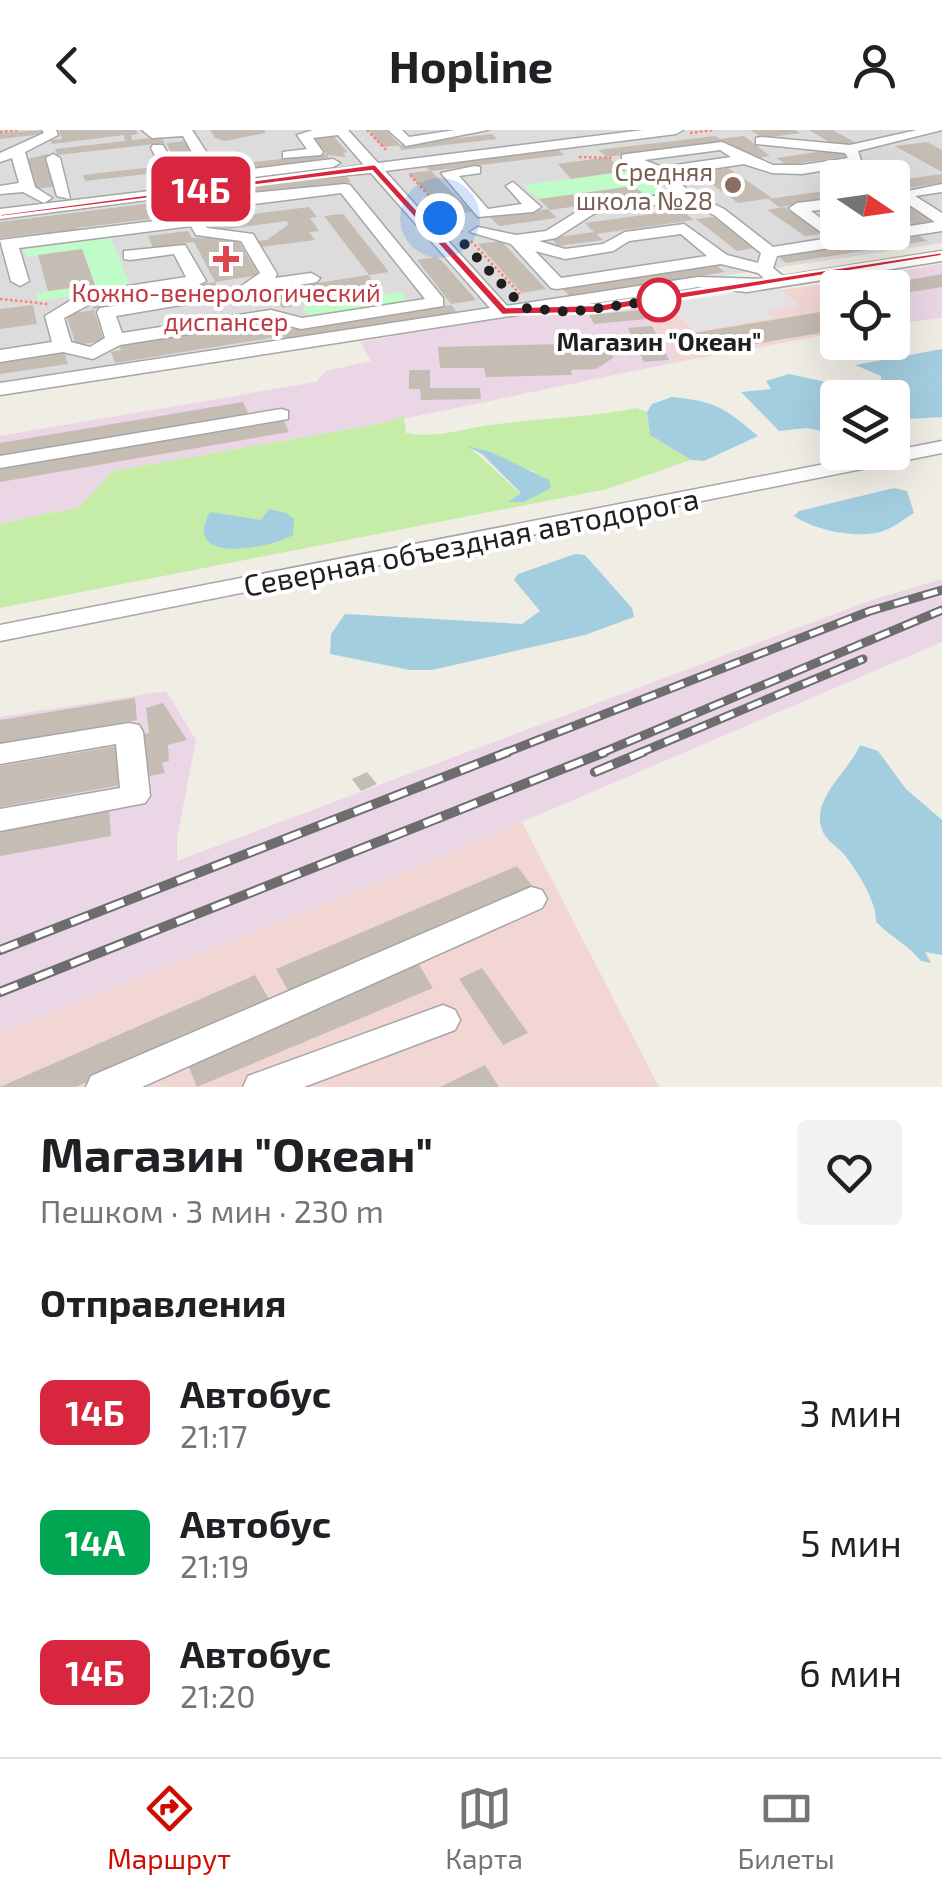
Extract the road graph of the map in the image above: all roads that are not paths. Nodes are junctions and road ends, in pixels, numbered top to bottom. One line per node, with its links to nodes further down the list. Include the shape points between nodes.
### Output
1 (49, 130): 19 (street, via 51,135)
2 (149, 130): 24 (street, via 186,132)
3 (342, 130): 22 (street); 24 (street, via 304,135 316,152)
4 (364, 130): 22 (street)
5 (394, 130): 6 (street, via 406,142)
6 (480, 130)
7 (604, 130): 22 (street)
8 (676, 130): 14 (street)
9 (744, 130): 17 (street, via 760,141)
10 (802, 130): 17 (street)
11 (843, 130): 15 (street)
12 (929, 131): 13 (street); 15 (street)
13 (942, 141)
14 (564, 144): 22 (street); 40 (street, via 579,157 448,173)
15 (869, 146): 18 (street)
16 (158, 148): 27 (street)
17 (829, 148): 18 (street)
18 (850, 150): 23 (street, via 857,161 778,173)
19 (18, 152): 20 (street); 29 (street)
20 (0, 158)
21 (54, 158): 32 (street)
22 (381, 160): 24 (street); 36 (street); 38 (street); 61 (street)
23 (743, 160): 25 (street); 25 (street, via 722,146 628,158)
24 (212, 171): 27 (street)
25 (660, 172): 33 (street)
26 (526, 174): 28 (street)
27 (176, 182): 32 (street)
28 (513, 186): 40 (street); 40 (street, via 533,207)
29 (27, 187): 31 (street); 34 (street)
30 (942, 188): 42 (street, via 900,194)
31 (0, 190)
32 (65, 196): 34 (street)
33 (686, 196): 48 (street, via 591,209 550,235); 56 (street, via 719,212)
34 (44, 198): 35 (street)
35 (0, 204)
36 (198, 204): 39 (street); 41 (street, via 345,188); 47 (street); 60 (street, via 202,232 246,236 269,274)
37 (820, 205): 43 (street, via 797,208)
38 (414, 212): 41 (street); 51 (street)
39 (0, 214)
40 (484, 214): 48 (street, via 471,233)
41 (369, 218): 54 (street)
42 (942, 223): 46 (street)
43 (820, 224)
44 (910, 228): 46 (street)
45 (910, 230): 46 (street)
46 (913, 230)
47 (119, 231): 49 (street); 52 (street)
48 (516, 240): 55 (street, via 565,254 607,248 625,236 684,229); 55 (street, via 557,284)
49 (5, 244): 58 (street)
50 (822, 250): 56 (street)
51 (449, 251): 54 (street); 62 (street)
52 (130, 255): 59 (street); 59 (street, via 179,248 197,281)
53 (942, 256): 56 (street)
54 (402, 258): 63 (street, via 437,302 301,324)
55 (722, 260): 56 (street)
56 (768, 272): 61 (street, via 570,312)
57 (311, 278): 60 (street)
58 (20, 281)
59 (142, 289): 65 (street, via 89,297 54,316)
60 (249, 289): 63 (street); 64 (street, via 106,312)
61 (524, 308): 62 (street)
62 (502, 311): 68 (street)
63 (259, 317): 64 (street)
64 (115, 340): 66 (street)
65 (63, 346): 66 (street); 67 (street)
66 (93, 353): 68 (street)
67 (0, 356)
68 (97, 374): 69 (street)
69 (0, 389)
70 (281, 415): 72 (street)
71 (942, 447): 73 (street, Северная объездная автодорога)
72 (0, 462)
73 (0, 633)
74 (0, 754): 75 (street, via 129,732 135,796)
75 (0, 820)
76 (530, 900): 78 (street)
77 (443, 1020): 79 (street)
78 (104, 1087)
79 (261, 1087)

